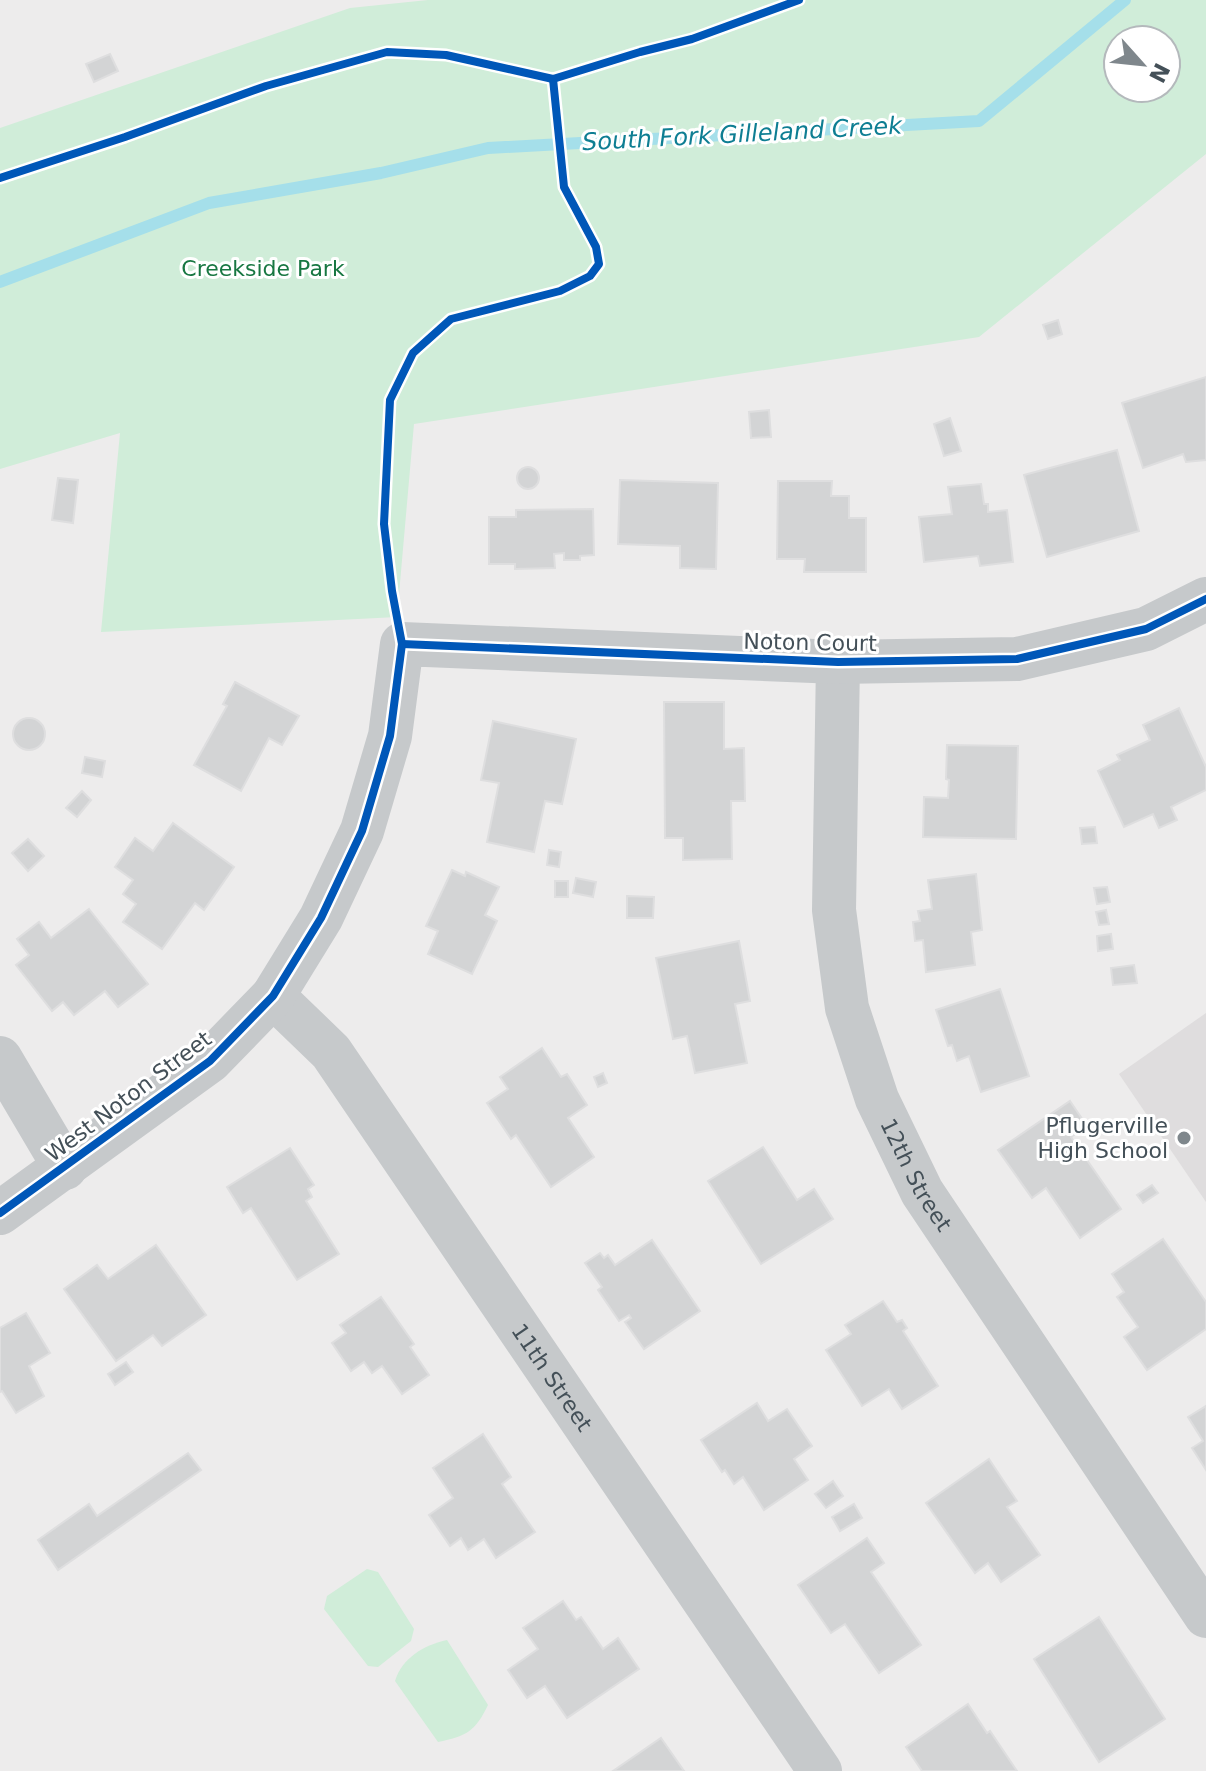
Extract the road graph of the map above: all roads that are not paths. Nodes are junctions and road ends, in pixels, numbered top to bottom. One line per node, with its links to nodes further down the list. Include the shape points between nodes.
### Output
1 (1206, 599): 3 (street, Noton Court, via 1146,629 1017,659)
2 (402, 644): 3 (street, Noton Court); 4 (street, West Noton Street, via 390,736 362,831 321,918)
3 (838, 662): 8 (street, 12th Street, via 834,910 847,1008 877,1099 922,1192)
4 (273, 996): 6 (street, West Noton Street, via 210,1061); 9 (street, 11th Street, via 331,1052)
5 (0, 1058): 6 (street)
6 (65, 1168): 7 (street, West Noton Street)
7 (0, 1213)
8 (1206, 1616)
9 (820, 1771)

